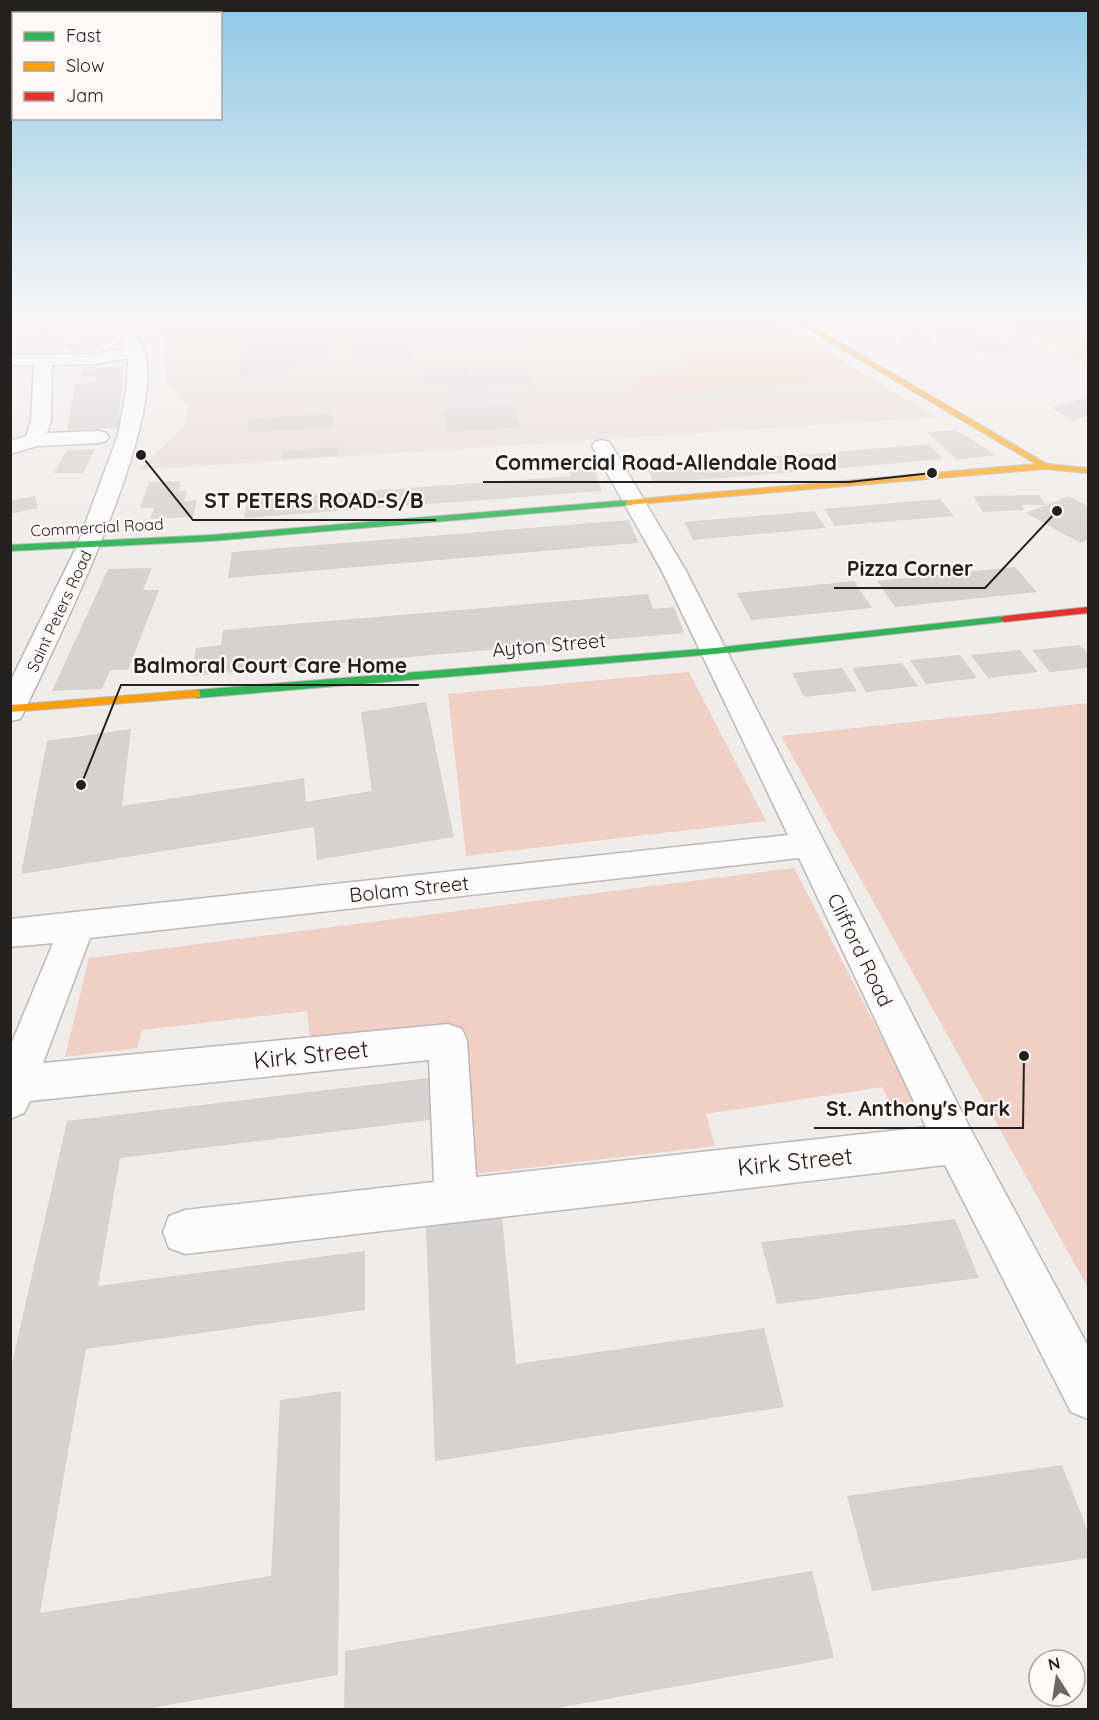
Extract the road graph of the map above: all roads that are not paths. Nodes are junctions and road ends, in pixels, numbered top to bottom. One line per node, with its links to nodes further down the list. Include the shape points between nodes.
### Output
1 (42, 396): 5 (street)
2 (135, 396): 11 (street, Saint Peters Road, via 128,435)
3 (927, 396): 8 (street)
4 (99, 437): 5 (street)
5 (35, 440): 7 (street)
6 (602, 446): 10 (street, Clifford Road)
7 (10, 448)
8 (1046, 466): 9 (street); 10 (street, Commercial Road)
9 (1089, 471)
10 (634, 503): 11 (street, Commercial Road); 14 (street, Clifford Road)
11 (89, 546): 12 (street, Commercial Road); 15 (street, Saint Peters Road)
12 (10, 548)
13 (1089, 610): 14 (street, Ayton Street)
14 (715, 651): 15 (street, Ayton Street); 16 (street, Clifford Road)
15 (11, 710)
16 (808, 845): 17 (street, Bolam Street); 20 (street, Clifford Road)
17 (78, 925): 18 (street, Bolam Street); 19 (street, Kirk Street)
18 (10, 933)
19 (13, 1092): 21 (street, Kirk Street, via 448,1041)
20 (956, 1144): 21 (street, Kirk Street); 23 (street, Clifford Road)
21 (456, 1201): 22 (street, Kirk Street)
22 (185, 1232)
23 (1089, 1395)

